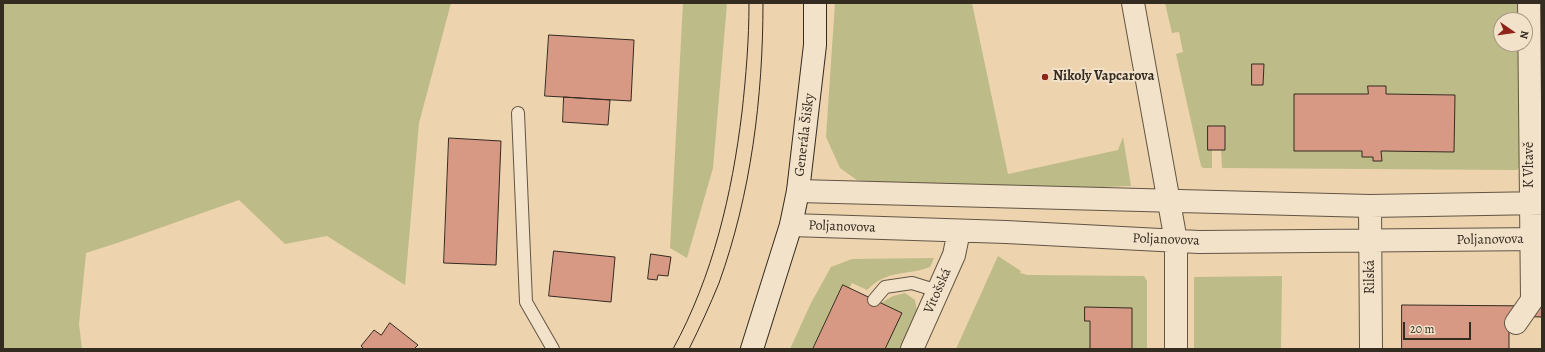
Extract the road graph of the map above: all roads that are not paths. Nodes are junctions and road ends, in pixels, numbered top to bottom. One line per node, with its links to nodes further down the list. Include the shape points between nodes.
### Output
1 (815, 3): 5 (street, Generála Šišky, via 815,45)
2 (1133, 3): 6 (street)
3 (1529, 3): 7 (street, K Vltavě)
4 (518, 113): 18 (lane, via 526,302)
5 (798, 191): 6 (street); 9 (street, Generála Šišky)
6 (1170, 200): 8 (street); 12 (street)
7 (1536, 203): 8 (street); 11 (street, K Vltavě)
8 (1370, 206): 13 (street, Rilská)
9 (791, 225): 10 (street, Poljanovova); 14 (street, Generála Šišky)
10 (959, 231): 12 (street, Poljanovova); 15 (street, Vitošská, via 954,255)
11 (1536, 240): 13 (street, Poljanovova); 17 (street, K Vltavě, via 1532,300)
12 (1176, 241): 13 (street, Poljanovova); 22 (street)
13 (1371, 242): 23 (street, Rilská)
14 (778, 264): 19 (street, Generála Šišky); 20 (street, Generála Šišky)
15 (938, 291): 16 (lane, via 912,284 885,287); 21 (street, Vitošská)
16 (874, 300)
17 (1516, 323)
18 (553, 349)
19 (736, 349)
20 (752, 349)
21 (912, 349)
22 (1176, 349)
23 (1371, 349)

